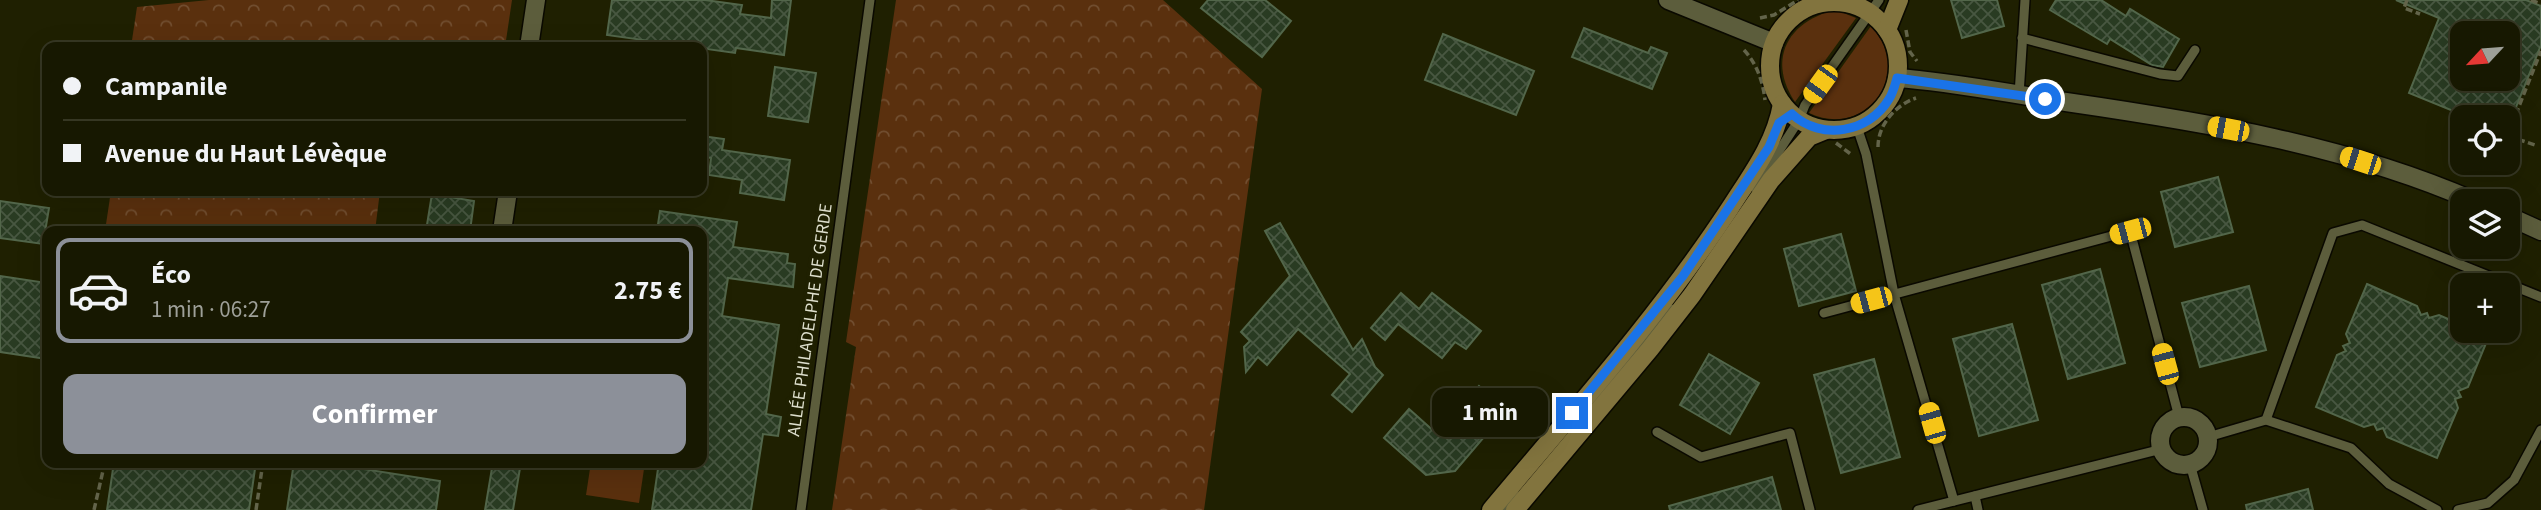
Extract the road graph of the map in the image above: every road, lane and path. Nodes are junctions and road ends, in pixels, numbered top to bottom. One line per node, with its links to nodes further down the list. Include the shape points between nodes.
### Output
1 (536, 0): 17 (street)
2 (870, 0): 57 (lane, ALLÉE PHILADELPHE DE GERDE)
3 (1668, 0): 18 (street)
4 (1798, 0): 13 (path, via 1774,15)
5 (1899, 0): 15 (main road)
6 (2025, 0): 16 (lane)
7 (2407, 0): 12 (path, via 2404,8)
8 (2532, 0): 10 (path)
9 (1834, 1): 11 (main road); 18 (main road, via 1797,13)
10 (2541, 4)
11 (1875, 6): 15 (main road); 27 (lane)
12 (2420, 14)
13 (1751, 18)
14 (1906, 22): 22 (path, via 1910,51)
15 (1887, 30): 23 (main road, via 1897,53)
16 (2022, 38): 20 (lane, via 2178,76); 24 (lane)
17 (530, 42)
18 (1774, 43): 27 (main road, via 1771,75)
19 (1739, 45): 27 (path)
20 (2195, 50)
21 (2541, 51): 26 (path)
22 (1919, 64)
23 (1897, 78): 24 (street); 28 (main road, via 1889,99 1875,116)
24 (2019, 95): 33 (street, via 2164,116 2338,154)
25 (1919, 97): 32 (path, via 1901,105 1881,128)
26 (2520, 105)
27 (1787, 112): 29 (main road); 47 (lane, via 1742,209 1680,298 1585,412); 51 (main road, via 1769,147 1683,276)
28 (1857, 127): 29 (main road); 38 (lane)
29 (1826, 130): 47 (main road, via 1809,136 1771,180 1692,295)
30 (2520, 139): 31 (path)
31 (2535, 145)
32 (1878, 150)
33 (2450, 191)
34 (507, 196): 36 (street)
35 (2520, 221): 37 (street)
36 (503, 226)
37 (2541, 231)
38 (1894, 294): 40 (lane); 41 (lane, via 2130,231); 53 (lane)
39 (2541, 297): 42 (lane, via 2362,225 2333,233)
40 (1824, 313)
41 (2179, 417): 45 (street, via 2196,419); 46 (street, via 2165,426 2160,436)
42 (2266, 419): 45 (lane); 64 (lane, via 2351,448 2389,484)
43 (2541, 430): 65 (lane, via 2514,480 2488,503)
44 (1657, 432): 61 (lane, via 1701,457 1790,433)
45 (2208, 437): 48 (street, via 2205,452)
46 (2162, 449): 48 (street, via 2172,461); 52 (lane)
47 (1564, 451): 60 (main road)
48 (2190, 464): 63 (lane)
49 (104, 468): 55 (path)
50 (262, 468): 56 (path)
51 (1520, 476): 58 (main road); 59 (lane)
52 (1975, 496): 53 (lane); 62 (lane)
53 (1954, 501): 54 (lane)
54 (1925, 509)
55 (94, 510)
56 (256, 510)
57 (801, 510)
58 (1491, 510)
59 (1503, 510)
60 (1515, 510)
61 (1810, 510)
62 (1978, 510)
63 (2203, 510)
64 (2437, 510)
65 (2458, 510)

